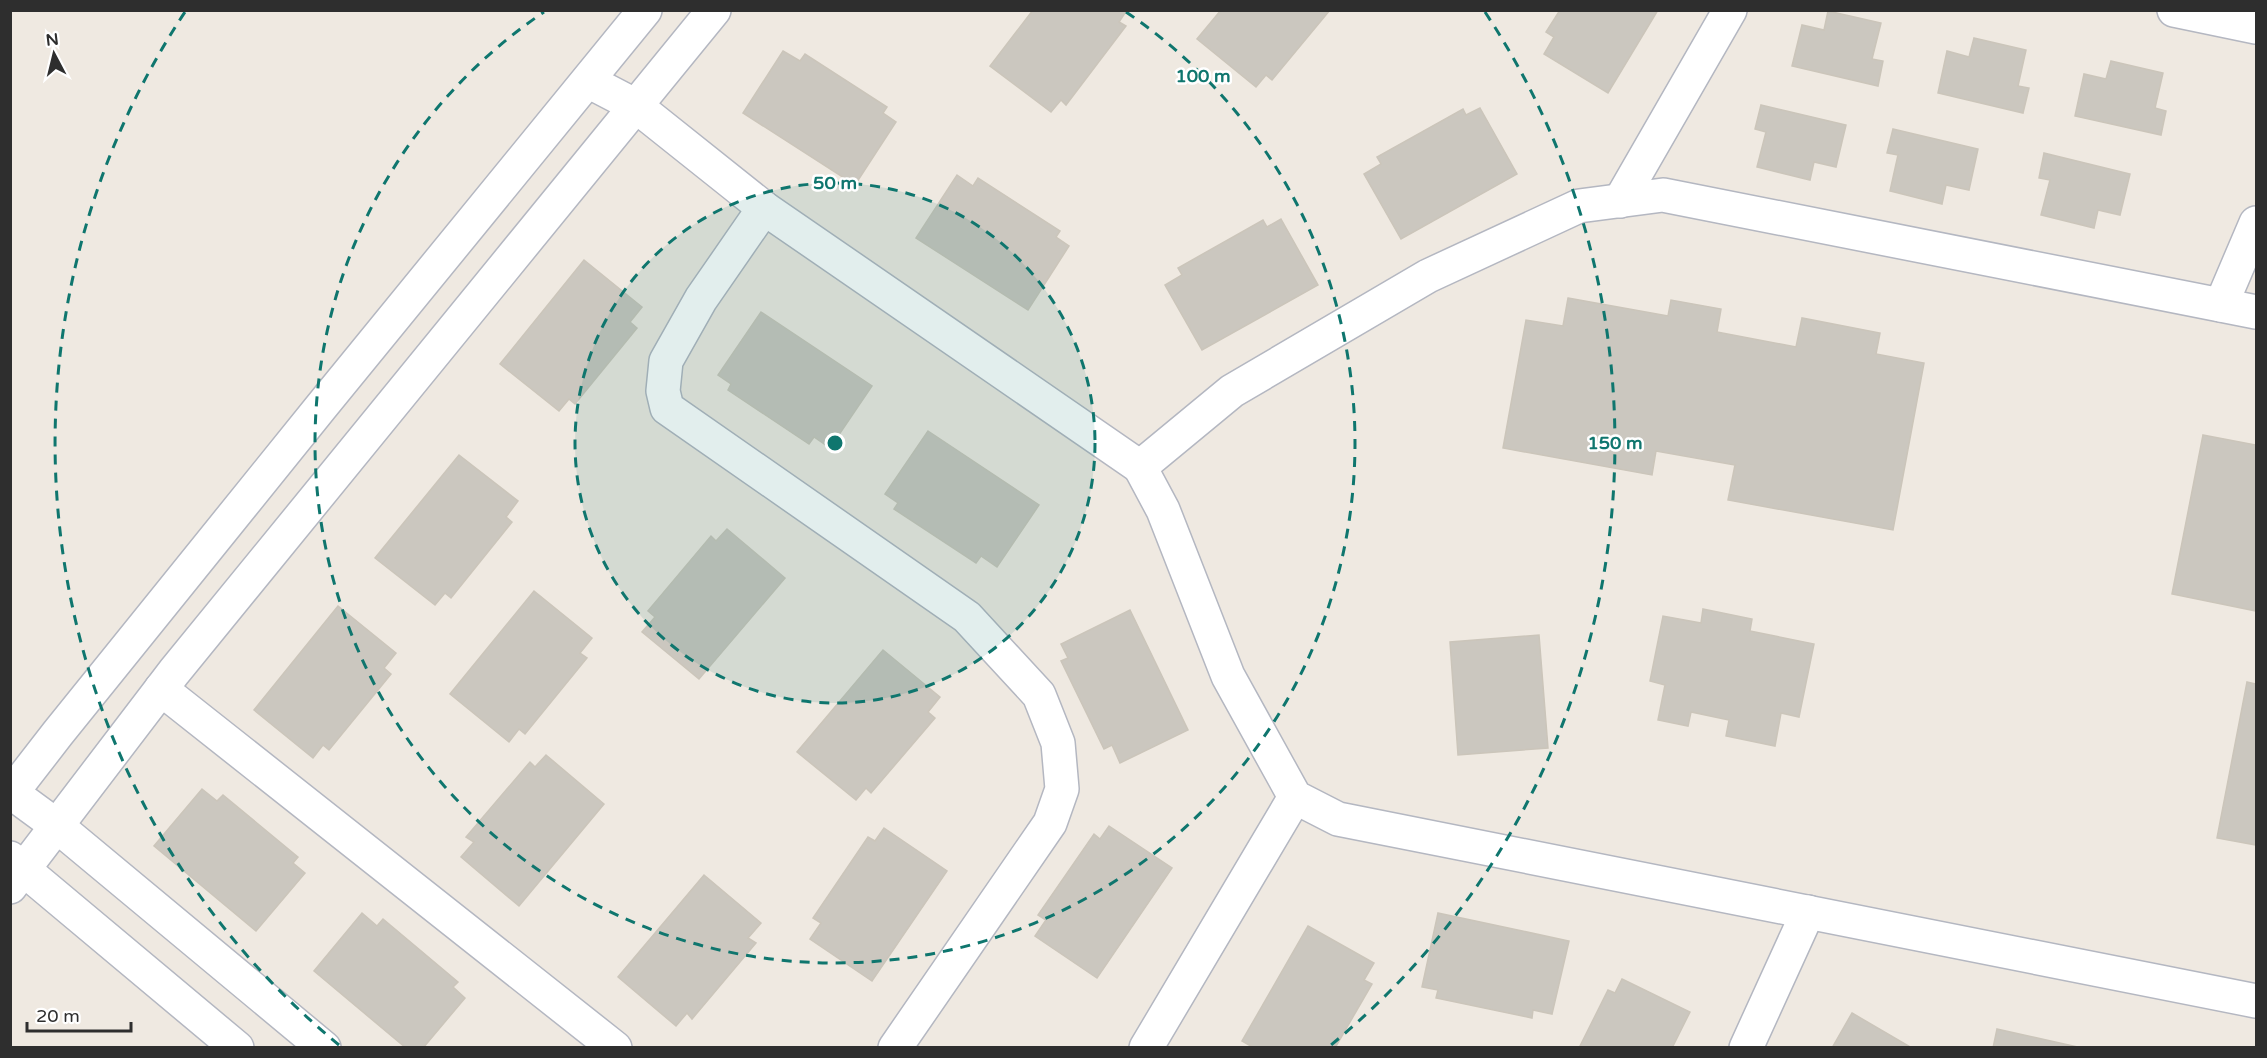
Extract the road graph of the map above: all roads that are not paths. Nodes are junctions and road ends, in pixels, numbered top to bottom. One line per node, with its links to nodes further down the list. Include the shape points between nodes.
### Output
1 (645, 10): 6 (street)
2 (714, 10): 7 (street)
3 (1730, 10): 8 (street)
4 (2174, 10): 5 (street)
5 (2256, 27)
6 (588, 81): 7 (street); 15 (street)
7 (636, 106): 9 (street); 14 (street)
8 (1620, 201): 11 (street, via 1663,195); 13 (street, via 1579,206 1428,276 1232,391)
9 (764, 208): 13 (street); 24 (street, via 701,299 666,361 663,391 667,408 967,617 1039,695 1058,743 1062,789 1050,823)
10 (2256, 223): 11 (street)
11 (2221, 305): 12 (street)
12 (2256, 312)
13 (1140, 467): 16 (street, via 1163,510 1228,676)
14 (161, 689): 17 (street); 23 (street)
15 (11, 794): 17 (street)
16 (1295, 797): 19 (street, via 1338,819); 25 (street)
17 (57, 826): 18 (street); 22 (street)
18 (15, 872): 21 (street)
19 (1808, 912): 20 (street); 26 (street)
20 (2256, 1000)
21 (237, 1047)
22 (324, 1047)
23 (615, 1047)
24 (895, 1047)
25 (1146, 1047)
26 (1746, 1047)

